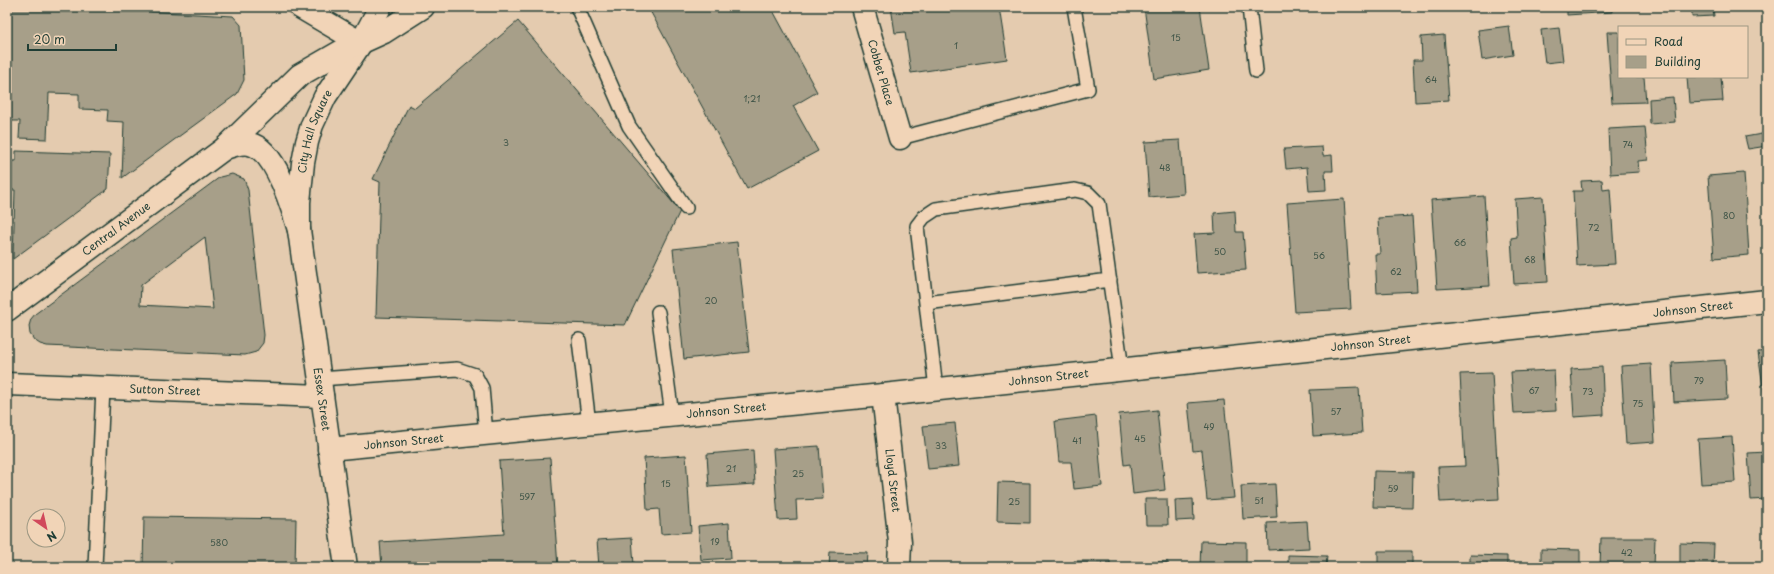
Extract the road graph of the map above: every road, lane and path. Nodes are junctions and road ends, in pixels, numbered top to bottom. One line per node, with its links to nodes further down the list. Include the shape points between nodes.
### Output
1 (300, 7): 8 (street)
2 (380, 7): 8 (street, City Hall Square)
3 (423, 7): 8 (street, via 384,32)
4 (577, 7): 12 (lane, via 629,126)
5 (862, 7): 10 (street, Cobbet Place)
6 (1074, 7): 10 (lane, via 1088,89)
7 (1249, 7): 9 (lane)
8 (361, 43): 11 (street, via 317,64 300,76); 13 (street, City Hall Square, via 325,97 312,125 303,164)
9 (1256, 71)
10 (900, 138)
11 (226, 148): 13 (street, via 248,143 256,146 267,156 288,198); 17 (street, Central Avenue)
12 (686, 208)
13 (299, 230): 23 (street, Essex Street)
14 (1110, 280): 16 (lane); 16 (lane, via 1099,204 1088,193 1075,190 936,209 924,216 917,226); 20 (lane)
15 (1767, 301): 20 (street, Johnson Street)
16 (926, 303): 24 (lane)
17 (7, 310)
18 (658, 312): 26 (lane)
19 (579, 340): 27 (lane)
20 (1122, 369): 24 (street, Johnson Street)
21 (7, 384): 22 (street, Sutton Street)
22 (103, 388): 23 (street, Sutton Street); 30 (lane)
23 (321, 388): 28 (lane, via 457,369 475,375 482,388); 29 (street, Essex Street)
24 (936, 389): 25 (street, Johnson Street)
25 (883, 395): 26 (street, Johnson Street); 32 (street, Lloyd Street, via 900,542)
26 (672, 416): 27 (street, Johnson Street)
27 (589, 424): 28 (street, Johnson Street)
28 (486, 434): 29 (street, Johnson Street)
29 (329, 449): 31 (street, Essex Street)
30 (95, 567)
31 (346, 567)
32 (899, 567)

